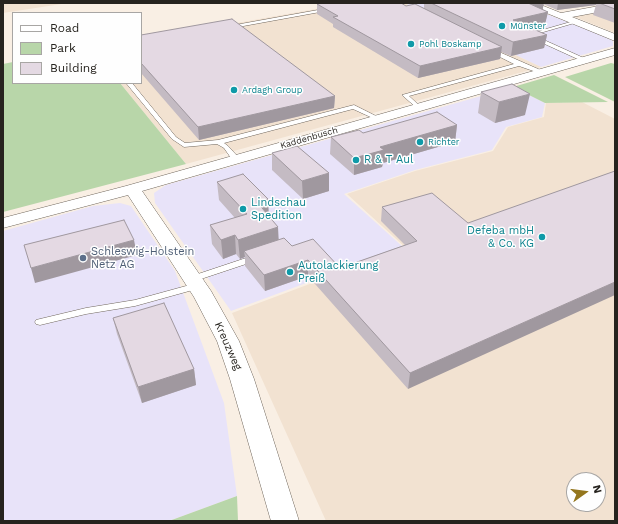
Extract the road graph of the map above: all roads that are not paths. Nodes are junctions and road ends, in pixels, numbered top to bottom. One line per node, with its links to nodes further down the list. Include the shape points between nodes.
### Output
1 (527, 3): 4 (street)
2 (615, 6): 4 (street)
3 (335, 8): 6 (lane)
4 (561, 16): 5 (street)
5 (576, 22): 7 (street); 10 (lane, via 528,35)
6 (218, 28)
7 (615, 38)
8 (487, 48): 11 (lane)
9 (615, 51): 10 (street, Kaddenbusch)
10 (584, 60): 12 (street, Kaddenbusch)
11 (519, 64): 12 (lane); 14 (lane, via 405,95)
12 (542, 72): 14 (street, Kaddenbusch)
13 (131, 84): 16 (lane, via 174,138 184,145)
14 (419, 108): 15 (street, Kaddenbusch)
15 (378, 119): 16 (lane, via 354,107); 17 (street, Kaddenbusch)
16 (218, 142): 17 (lane)
17 (236, 159): 18 (street, Kaddenbusch)
18 (132, 188): 19 (street, Kaddenbusch); 21 (street, Kreuzweg)
19 (3, 223)
20 (267, 254): 21 (lane)
21 (195, 283): 22 (lane, via 135,303); 23 (street, Kreuzweg, via 228,341)
22 (40, 322)
23 (285, 521)

